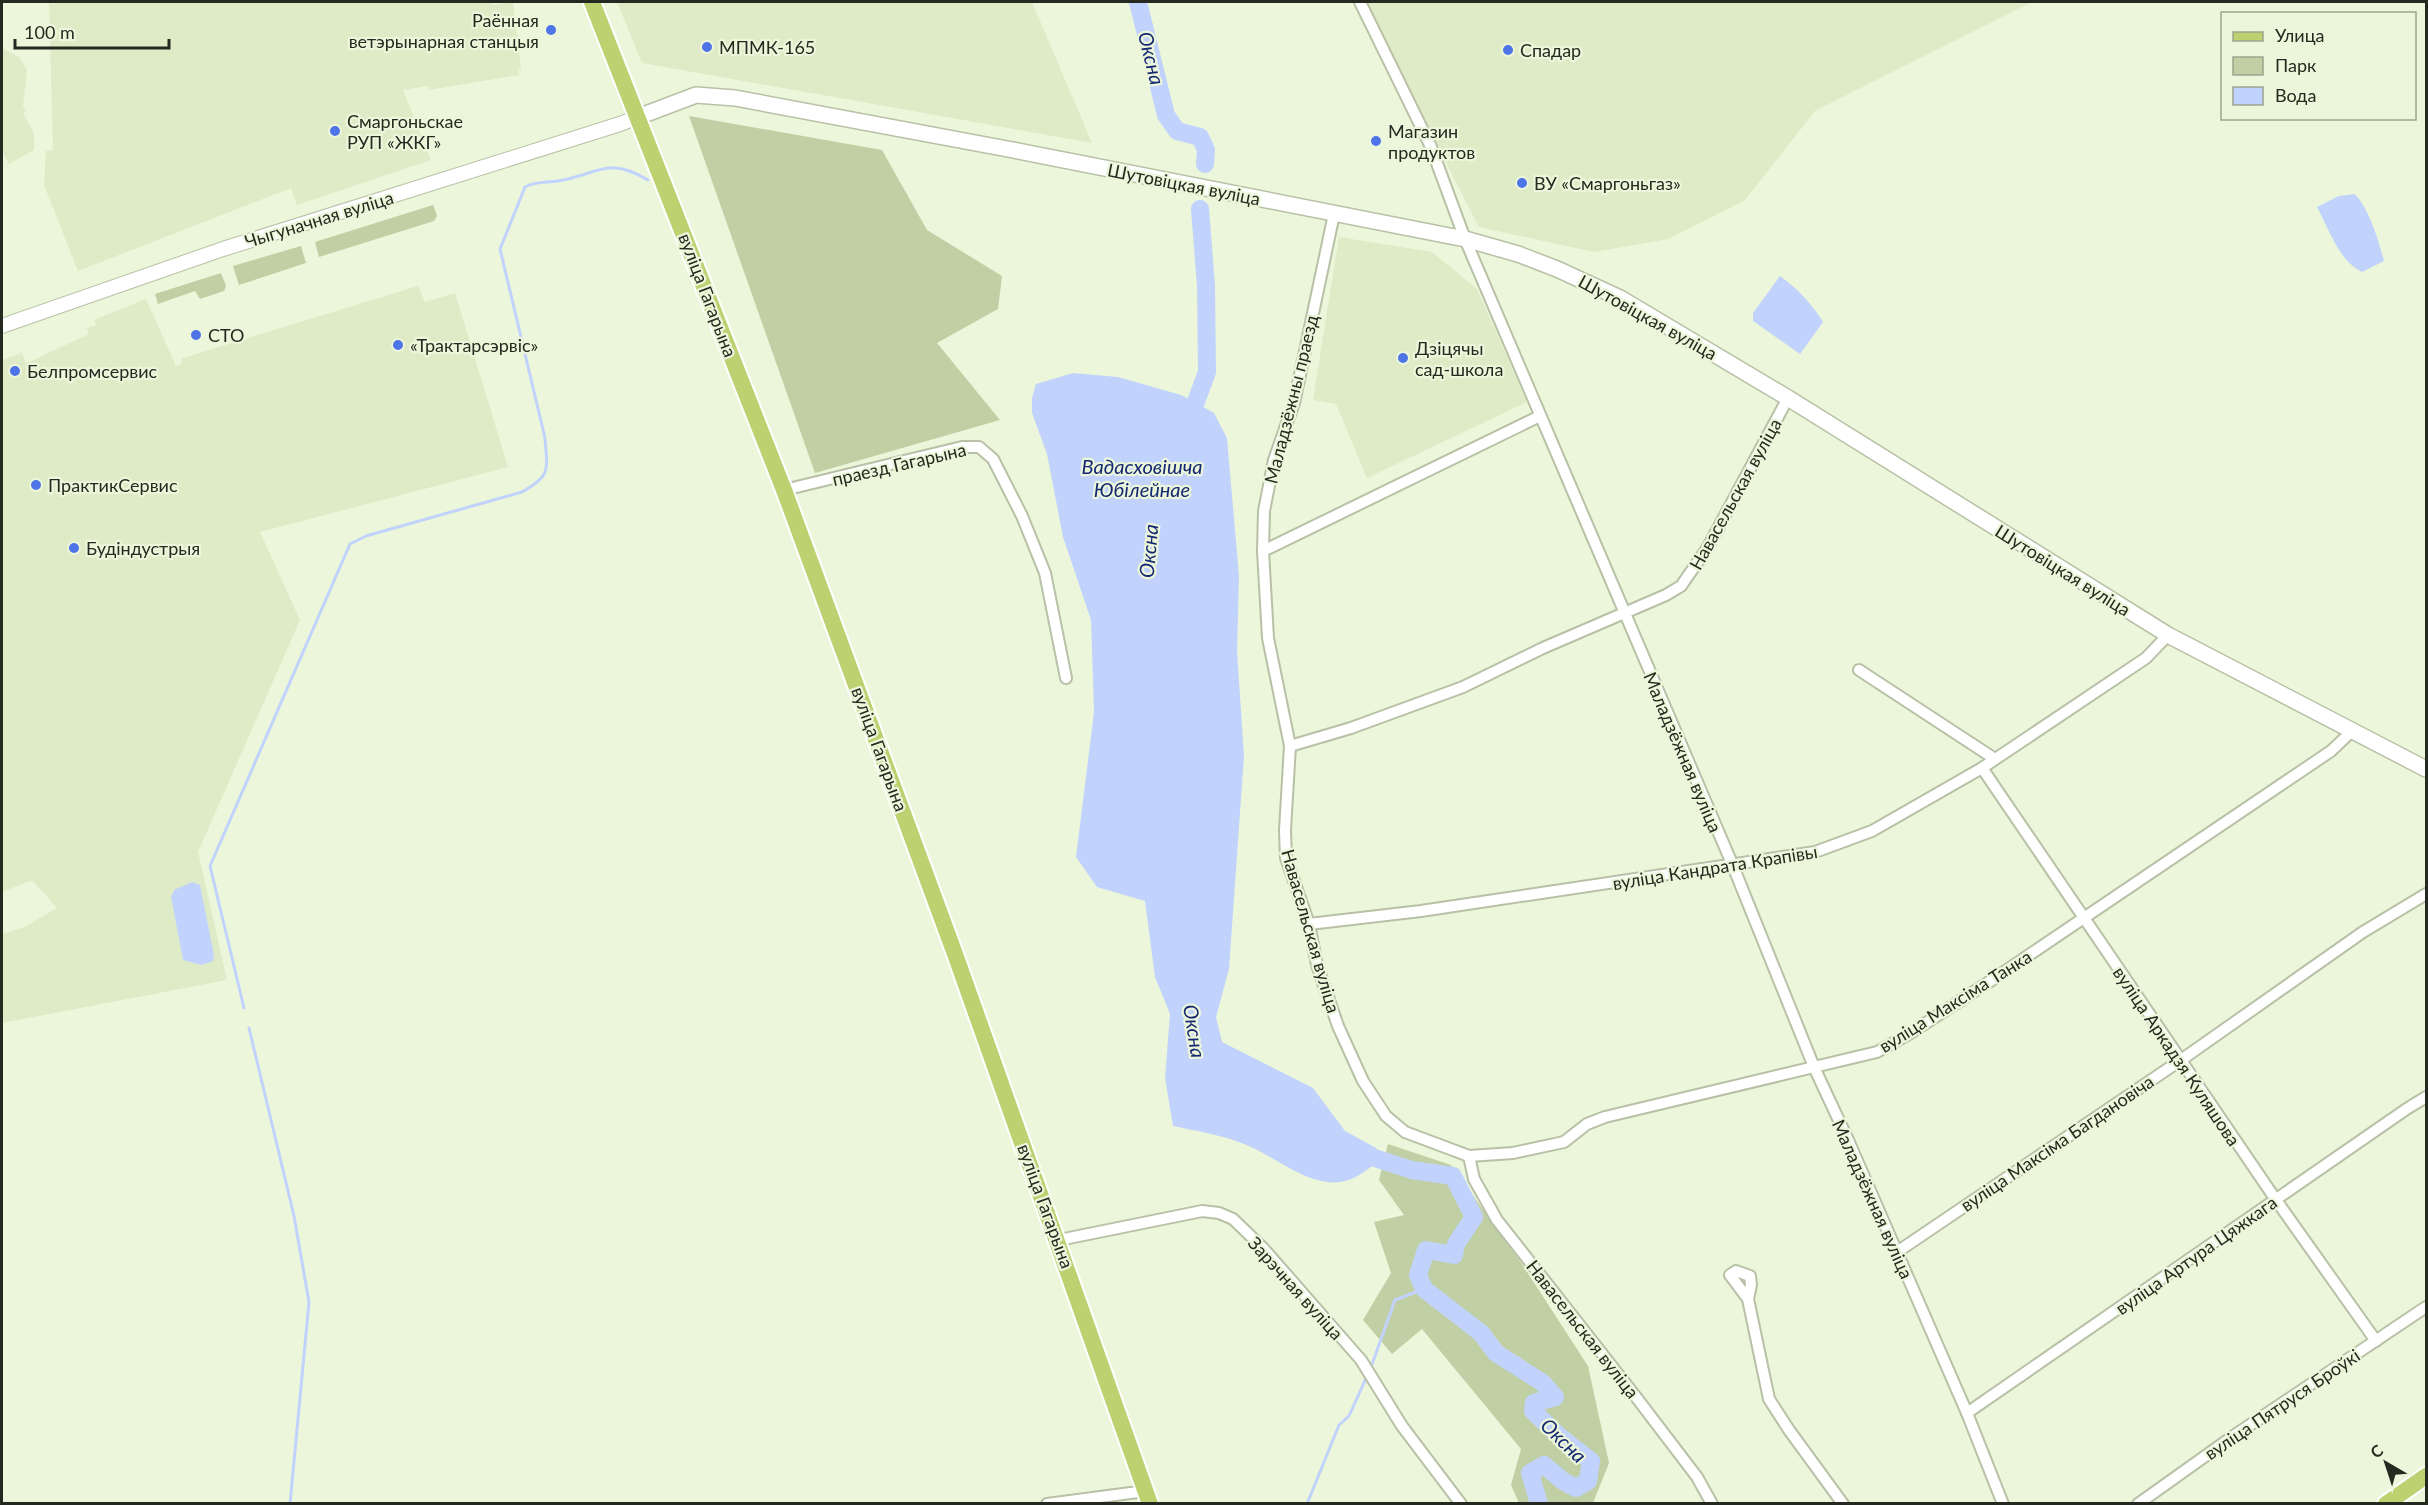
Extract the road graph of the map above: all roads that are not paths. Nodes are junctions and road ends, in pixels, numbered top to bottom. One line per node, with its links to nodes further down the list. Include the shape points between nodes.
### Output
1 (592, 2): 3 (main road, вуліца Гагарына)
2 (1360, 2): 5 (street, Маладзёжная вуліца, via 1431,147)
3 (638, 117): 4 (main road, Шутовіцкая вуліца, via 696,95 735,98); 6 (street, Чыгуначная вуліца, via 223,249); 9 (main road, вуліца Гагарына)
4 (1334, 214): 5 (main road, Шутовіцкая вуліца); 10 (street, Маладзёжны праезд, via 1294,403 1274,460 1264,511)
5 (1465, 239): 7 (main road, Шутовіцкая вуліца, via 1518,254 1589,282); 8 (street, Маладзёжная вуліца)
6 (2, 326)
7 (1788, 398): 11 (street, Навасельская вуліца, via 1708,547 1681,586); 12 (main road, Шутовіцкая вуліца)
8 (1540, 416): 10 (street); 11 (street, Маладзёжная вуліца)
9 (784, 490): 14 (street, праезд Гагарына, via 962,447 979,447 993,459 1045,573); 29 (main road, вуліца Гагарына)
10 (1263, 551): 16 (street, Маладзёжны праезд, via 1268,638)
11 (1624, 614): 16 (street, Навасельская вуліца, via 1463,687); 20 (street, Маладзёжная вуліца)
12 (2168, 635): 15 (main road, Шутовіцкая вуліца); 17 (street, вуліца Кандрата Крапівы, via 2146,658)
13 (1859, 670): 17 (street)
14 (1066, 678)
15 (2352, 731): 19 (main road, Шутовіцкая вуліца); 22 (street, вуліца Максіма Танка, via 2331,751)
16 (1290, 746): 23 (street, Навасельская вуліца, via 1286,858)
17 (1995, 759): 18 (street, вуліца Кандрата Крапівы)
18 (1982, 768): 20 (street, вуліца Кандрата Крапівы, via 1844,843); 22 (street, вуліца Аркадзя Куляшова)
19 (2427, 769)
20 (1732, 866): 23 (street, вуліца Кандрата Крапівы); 25 (street, Маладзёжная вуліца)
21 (2427, 894): 24 (street, вуліца Максіма Багдановіча, via 2364,932)
22 (2083, 919): 24 (street, вуліца Аркадзя Куляшова); 25 (street, вуліца Максіма Танка, via 1885,1048)
23 (1309, 924): 27 (street, Навасельская вуліца, via 1317,965 1338,1026 1363,1081 1386,1116 1405,1131)
24 (2181, 1060): 28 (street, вуліца Аркадзя Куляшова); 30 (street, вуліца Максіма Багдановіча)
25 (1814, 1067): 27 (street, вуліца Максіма Танка, via 1605,1117 1587,1124 1564,1142 1513,1153); 30 (street, Маладзёжная вуліца)
26 (2427, 1097): 28 (street, вуліца Артура Цяжкага)
27 (1469, 1156): 39 (street, Навасельская вуліца, via 1474,1179 1497,1220 1697,1477)
28 (2276, 1200): 33 (street, вуліца Аркадзя Куляшова); 34 (street, вуліца Артура Цяжкага)
29 (1059, 1240): 36 (main road, вуліца Гагарына); 38 (street, Зарэчная вуліца, via 1202,1211 1233,1219 1361,1360 1402,1426)
30 (1897, 1252): 34 (street, Маладзёжная вуліца)
31 (1748, 1299): 40 (street, via 1770,1399)
32 (2427, 1307): 33 (street, вуліца Пятруся Броўкі)
33 (2376, 1341): 42 (street, вуліца Пятруся Броўкі)
34 (1967, 1413): 41 (street, Маладзёжная вуліца)
35 (2427, 1476): 43 (main road)
36 (1148, 1497): 37 (street)
37 (1047, 1503)
38 (1461, 1503)
39 (1712, 1503)
40 (1843, 1503)
41 (2003, 1503)
42 (2138, 1503)
43 (2386, 1503)

